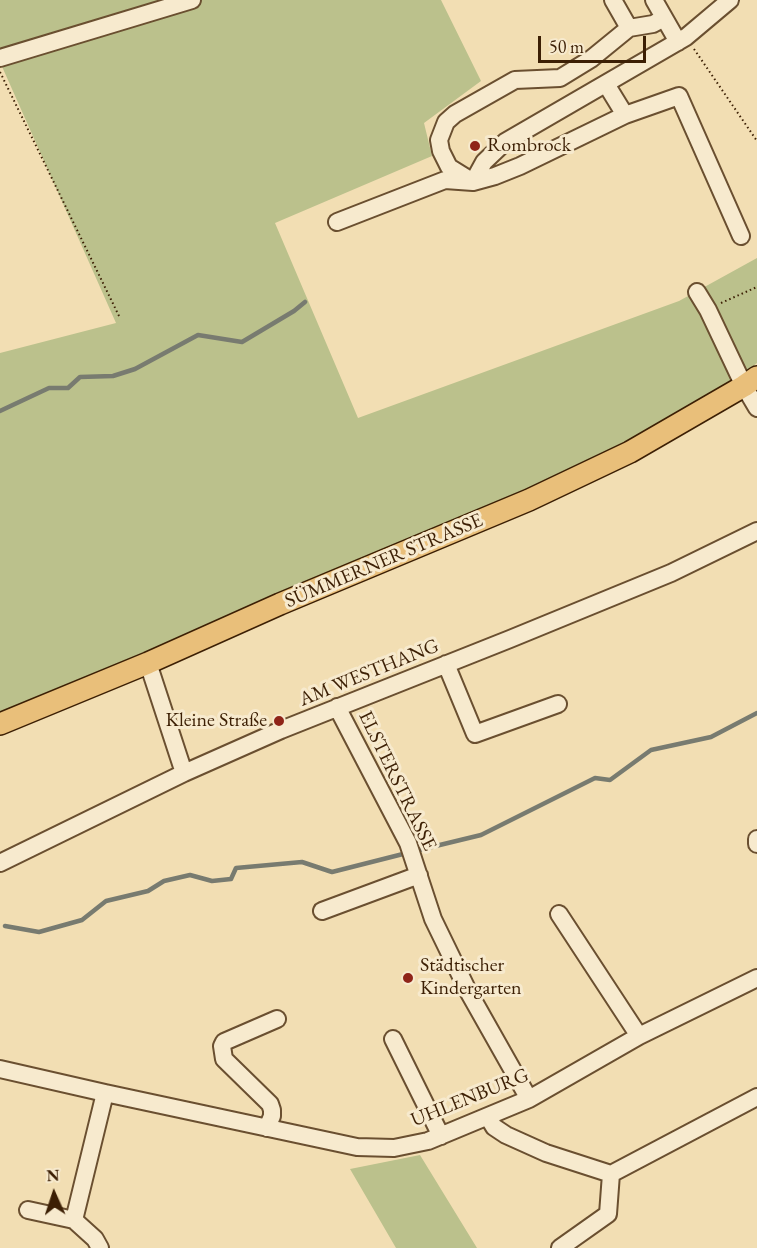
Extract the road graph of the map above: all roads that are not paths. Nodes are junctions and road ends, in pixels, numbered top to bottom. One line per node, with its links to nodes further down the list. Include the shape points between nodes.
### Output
1 (192, 0): 8 (street)
2 (613, 0): 6 (street)
3 (654, 0): 5 (street)
4 (730, 0): 7 (street)
5 (664, 18): 6 (street); 7 (street)
6 (629, 28): 11 (street, via 560,78 515,80 446,122 439,140 441,151 449,167)
7 (682, 39): 9 (street)
8 (0, 58)
9 (606, 84): 10 (street); 11 (street, via 505,142 484,162)
10 (625, 115): 11 (street, via 520,166); 13 (street, via 679,96)
11 (474, 182): 12 (street, via 445,180)
12 (337, 222)
13 (741, 236)
14 (697, 292): 15 (street)
15 (750, 382): 16 (street); 18 (main road, SÜMMERNER STRASSE, via 630,452 529,500)
16 (757, 408)
17 (757, 531): 19 (street, AM WESTHANG, via 671,573)
18 (148, 663): 22 (main road, SÜMMERNER STRASSE); 23 (street)
19 (446, 664): 20 (street, via 475,734); 21 (street, AM WESTHANG)
20 (558, 704)
21 (337, 707): 23 (street, AM WESTHANG); 27 (street, ELSTERSTRASSE, via 408,843)
22 (0, 724)
23 (184, 773): 26 (street, AM WESTHANG)
24 (757, 839): 25 (street)
25 (757, 844)
26 (0, 863)
27 (418, 870): 28 (street); 38 (street, ELSTERSTRASSE, via 433,920)
28 (322, 911)
29 (560, 914): 32 (street)
30 (757, 978): 32 (street, UHLENBURG)
31 (277, 1019): 40 (street, via 222,1046 224,1059 270,1104 272,1116)
32 (639, 1036): 38 (street, UHLENBURG)
33 (393, 1039): 41 (street)
34 (0, 1069): 35 (street, UHLENBURG)
35 (105, 1093): 40 (street, UHLENBURG); 44 (street)
36 (430, 1095): 41 (street)
37 (757, 1097): 42 (street)
38 (529, 1099): 39 (street, UHLENBURG)
39 (488, 1117): 41 (street, UHLENBURG); 42 (street, via 506,1135)
40 (267, 1128): 41 (street, UHLENBURG, via 357,1147 394,1148)
41 (445, 1134)
42 (611, 1174): 46 (street, via 608,1214)
43 (28, 1209): 44 (street)
44 (74, 1220): 45 (street)
45 (95, 1245)
46 (560, 1248)

